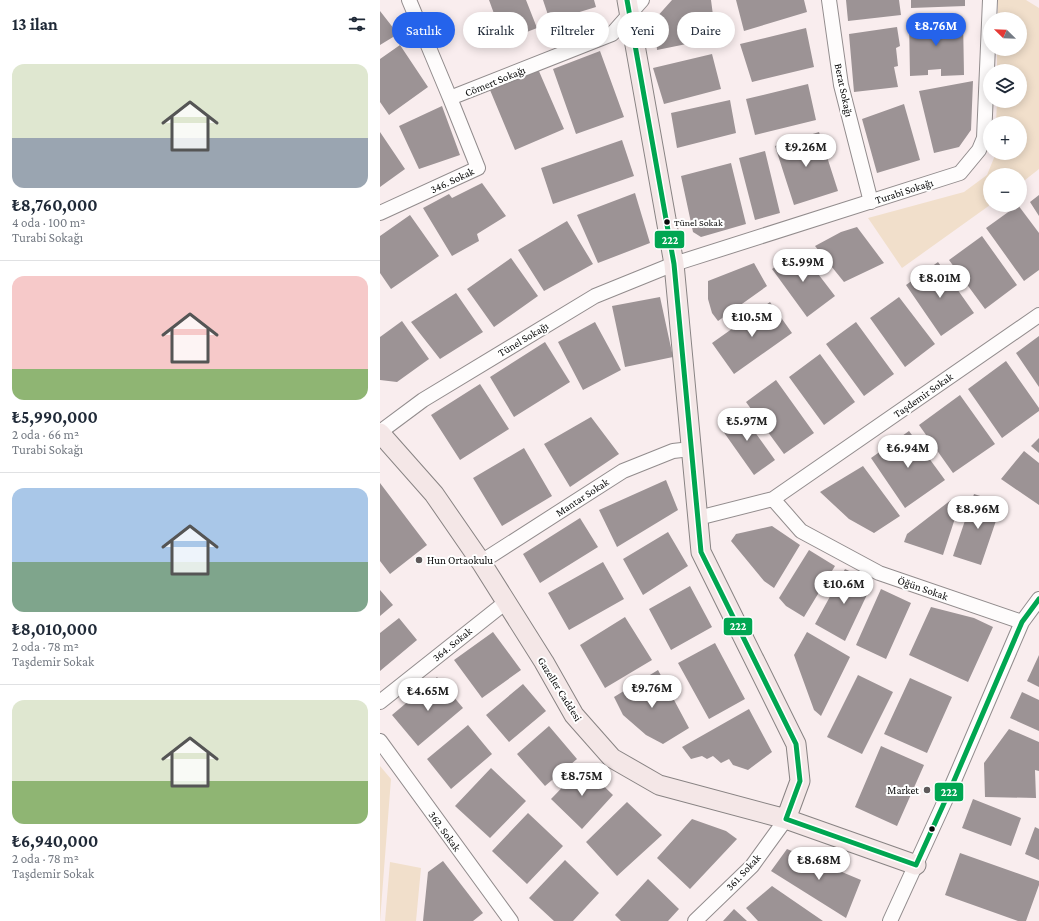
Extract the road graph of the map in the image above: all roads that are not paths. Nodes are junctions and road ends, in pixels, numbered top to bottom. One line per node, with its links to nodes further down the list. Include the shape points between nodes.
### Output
1 (409, 0): 5 (street, Cömert Sokağı)
2 (829, 0): 6 (street, Berat Sokağı, via 841,85)
3 (990, 0): 6 (street, Turabi Sokağı, via 984,138 979,150 960,173)
4 (633, 4): 5 (street, Cömert Sokağı, via 612,34); 8 (street)
5 (450, 98): 7 (street, 346. Sokak, via 478,168)
6 (871, 202): 8 (street, Turabi Sokağı)
7 (380, 213)
8 (674, 264): 10 (street, Tünel Sokağı, via 595,296 423,400); 11 (street)
9 (1039, 315): 12 (street, Taşdemir Sokak)
10 (380, 432): 14 (street, Gazeller Caddesi, via 434,494)
11 (691, 449): 13 (street); 14 (street, Mantar Sokak, via 673,450 623,471)
12 (774, 499): 13 (street, Taşdemir Sokak); 17 (street, Öğün Sokak, via 801,531 879,573)
13 (698, 518): 20 (street, via 702,552 796,744 800,781)
14 (481, 562): 16 (street, Gazeller Caddesi)
15 (1039, 599): 17 (street)
16 (506, 602): 18 (street, 364. Sokak); 20 (street, Gazeller Caddesi, via 574,715 612,758 659,786)
17 (1022, 622): 21 (street)
18 (380, 702)
19 (380, 741): 22 (street, 362. Sokak)
20 (786, 819): 21 (street, Gazeller Caddesi); 23 (street, 361. Sokak, via 752,866)
21 (916, 864): 24 (street)
22 (510, 921)
23 (695, 921)
24 (890, 921)

